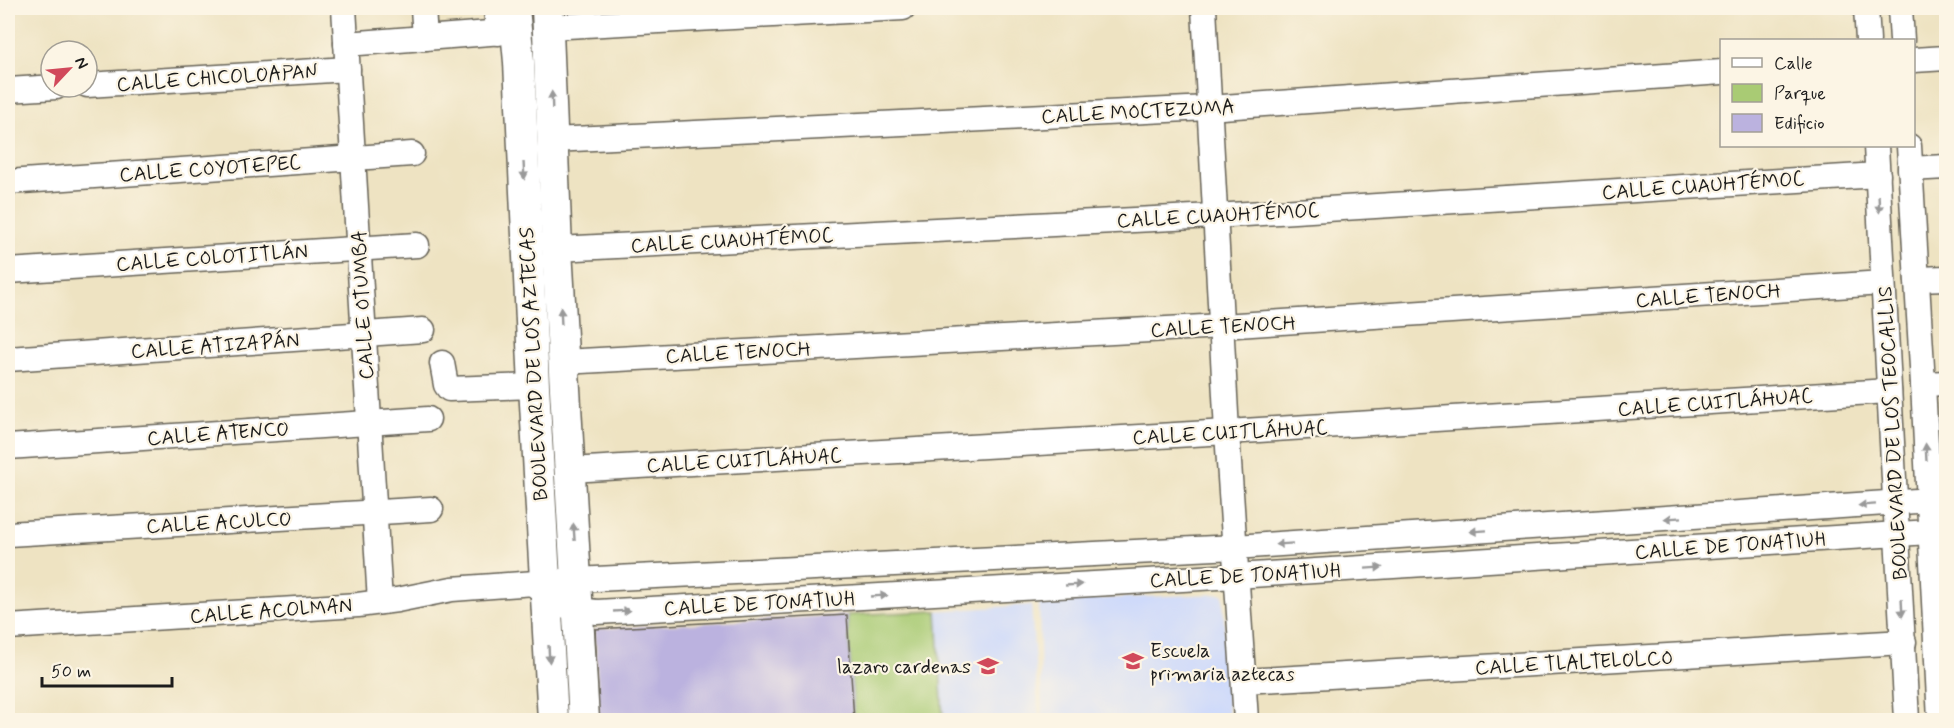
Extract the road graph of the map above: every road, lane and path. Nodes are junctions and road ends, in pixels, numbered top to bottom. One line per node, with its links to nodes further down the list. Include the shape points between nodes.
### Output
1 (344, 8): 11 (street, CALLE OTUMBA)
2 (903, 8): 6 (street)
3 (1204, 8): 21 (street)
4 (1866, 8): 9 (street)
5 (1900, 8): 10 (street)
6 (547, 17): 13 (main road, BOULEVARD DE LOS AZTECAS)
7 (506, 20): 8 (street); 15 (main road, BOULEVARD DE LOS AZTECAS)
8 (424, 24): 11 (street)
9 (1868, 39)
10 (1902, 39)
11 (346, 44): 16 (street, CALLE OTUMBA)
12 (1947, 58): 14 (street)
13 (550, 60): 15 (main road); 22 (main road, BOULEVARD DE LOS AZTECAS, one-way to 13)
14 (1915, 60)
15 (519, 62): 45 (main road, BOULEVARD DE LOS AZTECAS, one-way to 45)
16 (348, 69): 18 (street, CALLE CHICOLOAPAN); 26 (street, CALLE OTUMBA)
17 (1720, 72): 21 (street, CALLE MOCTEZUMA)
18 (99, 84)
19 (39, 88): 20 (street)
20 (8, 90)
21 (1208, 108): 22 (street, CALLE MOCTEZUMA); 30 (street)
22 (553, 140): 33 (main road, BOULEVARD DE LOS AZTECAS)
23 (1876, 147): 28 (street, BOULEVARD DE LOS TEOCALLIS)
24 (412, 154): 26 (street, CALLE COYOTEPEC)
25 (1909, 157): 27 (street); 36 (street, BOULEVARD DE LOS TEOCALLIS)
26 (353, 158): 29 (street, CALLE COYOTEPEC); 32 (street, CALLE OTUMBA)
27 (1947, 166)
28 (1878, 175): 30 (street, CALLE CUAUHTÉMOC); 37 (street, BOULEVARD DE LOS TEOCALLIS, one-way to 37)
29 (8, 182)
30 (1214, 216): 33 (street, CALLE CUAUHTÉMOC); 38 (street)
31 (417, 245): 32 (street, CALLE COLOTITLÁN)
32 (359, 247): 34 (street, CALLE COLOTITLÁN); 40 (street, CALLE OTUMBA)
33 (557, 249): 42 (main road, BOULEVARD DE LOS AZTECAS, one-way to 33)
34 (8, 271)
35 (1947, 278): 36 (street)
36 (1917, 279): 44 (street, BOULEVARD DE LOS TEOCALLIS)
37 (1883, 283): 38 (street, CALLE TENOCH); 46 (street, BOULEVARD DE LOS TEOCALLIS)
38 (1222, 326): 42 (street, CALLE TENOCH); 49 (street)
39 (423, 330): 40 (street, CALLE ATIZAPÁN)
40 (364, 334): 41 (street, CALLE ATIZAPÁN); 48 (street, CALLE OTUMBA)
41 (8, 359)
42 (563, 362): 51 (main road, BOULEVARD DE LOS AZTECAS)
43 (442, 363): 45 (street, via 449,389)
44 (1935, 384): 52 (street, BOULEVARD DE LOS TEOCALLIS, one-way to 44)
45 (534, 386): 62 (main road, BOULEVARD DE LOS AZTECAS)
46 (1889, 391): 49 (street, CALLE CUITLÁHUAC); 53 (street, BOULEVARD DE LOS TEOCALLIS)
47 (428, 418): 48 (street, CALLE ATENCO)
48 (369, 422): 50 (street, CALLE ATENCO); 55 (street, CALLE OTUMBA)
49 (1227, 432): 51 (street, CALLE CUITLÁHUAC); 59 (street)
50 (8, 447)
51 (570, 470): 61 (main road, BOULEVARD DE LOS AZTECAS, one-way to 51)
52 (1937, 500): 53 (street, CALLE DE TONATIUH); 56 (street, BOULEVARD DE LOS TEOCALLIS)
53 (1896, 504): 58 (street, BOULEVARD DE LOS TEOCALLIS); 59 (street, CALLE DE TONATIUH, one-way to 59)
54 (431, 509): 55 (street, CALLE ACULCO)
55 (374, 513): 57 (street, CALLE ACULCO); 63 (street, CALLE OTUMBA)
56 (1938, 531): 58 (street, CALLE DE TONATIUH); 67 (street, BOULEVARD DE LOS TEOCALLIS)
57 (8, 534)
58 (1898, 535): 60 (street, CALLE DE TONATIUH, one-way to 58); 66 (street, BOULEVARD DE LOS TEOCALLIS, one-way to 66)
59 (1235, 548): 60 (street); 61 (street, CALLE DE TONATIUH)
60 (1236, 576): 64 (street, CALLE DE TONATIUH, one-way to 60); 68 (street)
61 (576, 580): 62 (street, CALLE DE TONATIUH); 64 (main road, BOULEVARD DE LOS AZTECAS)
62 (541, 588): 63 (street, CALLE ACOLMAN, via 452,589); 64 (street, CALLE DE TONATIUH, via 565,607); 69 (main road, BOULEVARD DE LOS AZTECAS, one-way to 69)
63 (380, 602): 65 (street, CALLE ACOLMAN)
64 (578, 611): 70 (main road, BOULEVARD DE LOS AZTECAS)
65 (8, 627)
66 (1904, 642): 68 (street, CALLE TLALTELOLCO); 72 (street, BOULEVARD DE LOS TEOCALLIS)
67 (1941, 644): 73 (street, BOULEVARD DE LOS TEOCALLIS)
68 (1244, 681): 71 (street)
69 (553, 720)
70 (584, 720)
71 (1246, 720)
72 (1907, 720)
73 (1940, 720)

